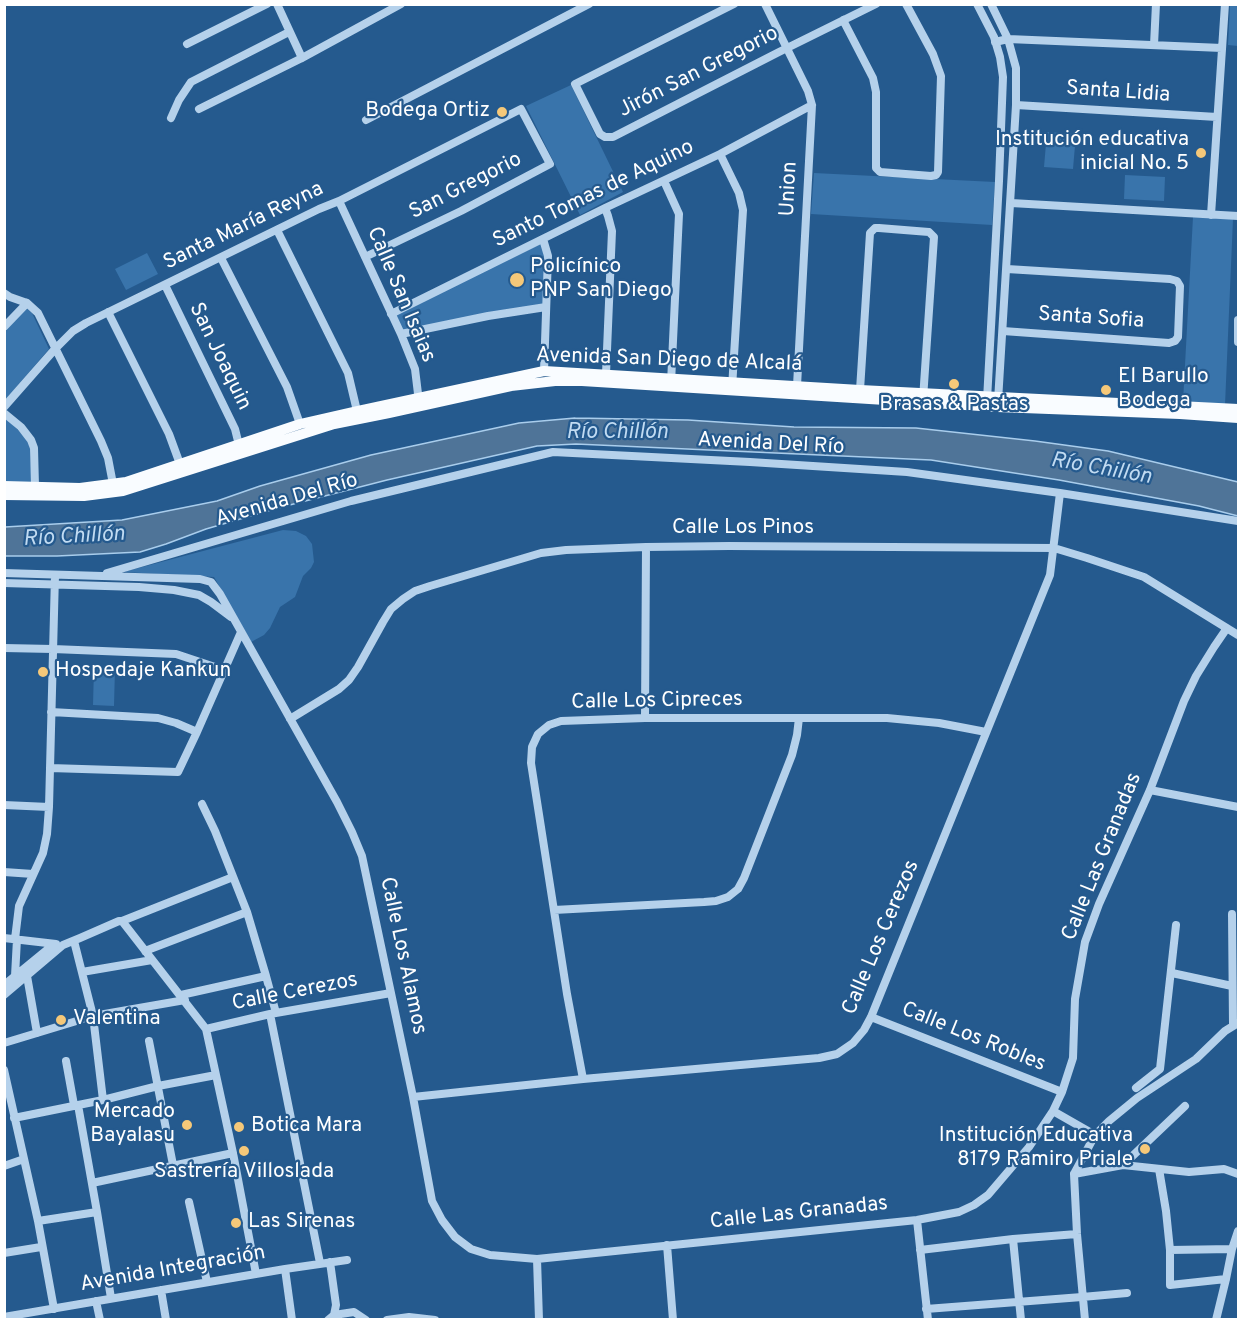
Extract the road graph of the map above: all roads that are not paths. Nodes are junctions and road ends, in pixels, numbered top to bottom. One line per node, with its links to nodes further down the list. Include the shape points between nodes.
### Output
1 (267, 4): 17 (street)
2 (276, 4): 14 (street)
3 (401, 4): 21 (street)
4 (589, 4): 28 (street)
5 (734, 4): 19 (street, Jirón San Gregorio, via 575,84 603,136 613,137)
6 (765, 4): 19 (street, Union)
7 (876, 4): 13 (street, Jirón San Gregorio)
8 (906, 4): 13 (street, via 941,76 936,175 877,171 873,78)
9 (977, 4): 16 (street)
10 (991, 4): 15 (street)
11 (1156, 4): 18 (street)
12 (1224, 4): 20 (street)
13 (843, 20): 19 (street, Jirón San Gregorio)
14 (288, 32): 21 (street); 27 (street, via 191,82)
15 (1008, 39): 16 (street); 18 (street); 23 (street, via 1016,68)
16 (995, 42): 60 (street, via 1003,77)
17 (187, 44)
18 (1154, 45): 20 (street)
19 (787, 48): 22 (street, Union)
20 (1222, 48): 26 (street)
21 (302, 58): 24 (street)
22 (812, 105): 29 (street, Santo Tomas de Aquino); 57 (street, Union)
23 (1016, 105): 26 (street, Santa Lidia); 32 (street)
24 (199, 109)
25 (522, 109): 31 (street, Santa María Reyna); 38 (street, San Gregorio, via 550,164)
26 (1217, 117): 34 (street)
27 (171, 118)
28 (366, 120)
29 (720, 154): 30 (street, Santo Tomas de Aquino); 56 (street, via 743,210)
30 (664, 181): 33 (street, Santo Tomas de Aquino); 55 (street, via 679,214)
31 (339, 201): 36 (street, Santa María Reyna); 38 (street, Calle San Isaias)
32 (1011, 203): 34 (street); 40 (street)
33 (605, 208): 37 (street, Santo Tomas de Aquino); 54 (street, via 612,231)
34 (1211, 214): 35 (street)
35 (1239, 216)
36 (277, 230): 39 (street, Santa María Reyna); 64 (street, via 348,373)
37 (543, 239): 44 (street, via 548,256); 46 (street, Santo Tomas de Aquino)
38 (365, 257): 46 (street, Calle San Isaias)
39 (221, 258): 41 (street, Santa María Reyna); 68 (street, via 287,387)
40 (1007, 269): 49 (street); 49 (street, Santa Sofia, via 1177,281 1178,337 1169,343)
41 (165, 285): 45 (street, Santa María Reyna); 69 (street, San Joaquin, via 235,429)
42 (6, 296): 43 (street)
43 (27, 303): 48 (street); 52 (street, via 38,313)
44 (546, 307): 50 (street); 53 (street)
45 (108, 312): 52 (street, Santa María Reyna, via 73,331); 70 (street)
46 (391, 314): 50 (street, Calle San Isaias)
47 (1239, 320): 51 (street)
48 (4, 327)
49 (1003, 331): 60 (street)
50 (401, 334): 61 (street, Calle San Isaias, via 415,369)
51 (1239, 342)
52 (55, 349): 62 (street, Santa María Reyna); 71 (street, via 108,458)
53 (544, 371): 54 (main road, Avenida San Diego de Alcalá); 61 (main road, Avenida San Diego de Alcalá)
54 (606, 374): 55 (main road, Avenida San Diego de Alcalá)
55 (671, 382): 56 (main road, Avenida San Diego de Alcalá); 61 (main road, Avenida San Diego de Alcalá, via 538,382)
56 (732, 386): 57 (main road, Avenida San Diego de Alcalá); 59 (main road, Avenida San Diego de Alcalá)
57 (797, 386): 58 (main road, Avenida San Diego de Alcalá)
58 (860, 390): 59 (main road, Avenida San Diego de Alcalá); 59 (street, via 870,233 875,228 929,232 934,237)
59 (923, 397): 60 (main road, Avenida San Diego de Alcalá)
60 (992, 401): 65 (main road, Avenida San Diego de Alcalá)
61 (419, 402): 64 (main road, Avenida San Diego de Alcalá); 75 (main road, Avenida San Diego de Alcalá, via 334,424 123,491 84,496)
62 (4, 407)
63 (1239, 408): 65 (main road, Avenida San Diego de Alcalá)
64 (357, 411): 68 (main road, Avenida San Diego de Alcalá)
65 (1201, 411): 67 (main road, Avenida San Diego de Alcalá)
66 (4, 413): 73 (street, via 31,440)
67 (1239, 418)
68 (300, 424): 69 (main road, Avenida San Diego de Alcalá)
69 (239, 445): 70 (main road, Avenida San Diego de Alcalá)
70 (180, 464): 71 (main road, Avenida San Diego de Alcalá)
71 (113, 484): 73 (main road, Avenida San Diego de Alcalá, via 80,488)
72 (4, 486): 73 (main road, Avenida San Diego de Alcalá)
73 (35, 486)
74 (1060, 493): 76 (street, Avenida Del Río); 78 (street, Calle Los Cerezos); 81 (street, Avenida Del Río, via 907,472 553,452 351,501)
75 (4, 495)
76 (1239, 521)
77 (646, 547): 78 (street, Calle Los Pinos); 92 (street, Calle Los Pinos, via 541,553 415,591 391,609 349,680); 93 (street)
78 (1054, 548): 85 (street, Calle Los Pinos, via 1144,577); 96 (street, Calle Los Cerezos, via 1050,575)
79 (4, 573): 80 (street)
80 (55, 574): 81 (street); 83 (street)
81 (98, 576): 84 (street, Calle Los Alamos, via 211,582)
82 (4, 583): 83 (street)
83 (54, 585): 84 (street, via 139,587 197,594); 89 (street)
84 (234, 619): 86 (street, Calle Los Alamos)
85 (1227, 628): 87 (street, Calle Los Pinos); 98 (street, Calle Las Granadas, via 1196,676)
86 (241, 632): 90 (street); 92 (street, Calle Los Alamos)
87 (1239, 635)
88 (4, 648): 89 (street)
89 (53, 649): 90 (street, via 176,654); 91 (street)
90 (224, 670): 95 (street)
91 (51, 712): 95 (street, via 158,718); 97 (street)
92 (290, 718): 124 (street, Calle Los Alamos, via 337,801 362,856)
93 (645, 718): 94 (street, Calle Los Cipreces); 106 (street, Calle Los Cipreces, via 561,721 538,734 531,763)
94 (799, 718): 96 (street, Calle Los Cipreces, via 886,718); 106 (street, via 792,755 748,868 738,889 728,897 704,902)
95 (197, 732): 97 (street, via 178,772)
96 (986, 732): 129 (street, Calle Los Cerezos)
97 (50, 768): 101 (street)
98 (1149, 790): 102 (street); 141 (street, Calle Las Granadas, via 1085,942 1075,999 1073,1058)
99 (202, 804): 105 (street)
100 (4, 805): 101 (street)
101 (50, 807): 104 (street, via 43,853)
102 (1239, 807)
103 (4, 872): 104 (street)
104 (33, 874): 112 (street, via 19,906)
105 (233, 877): 107 (street); 109 (street)
106 (554, 910): 138 (street, Calle Los Cipreces)
107 (247, 912): 115 (street); 121 (street)
108 (1232, 914): 123 (street)
109 (122, 921): 113 (street); 115 (street)
110 (1176, 925): 118 (street)
111 (4, 938): 112 (street)
112 (16, 939): 114 (street); 119 (street)
113 (74, 941): 114 (street); 117 (street)
114 (58, 944): 119 (street); 120 (street)
115 (145, 951): 116 (street)
116 (152, 960): 117 (street); 126 (street)
117 (82, 972): 128 (street)
118 (1172, 973): 123 (street); 140 (street, via 1160,1069)
119 (15, 976): 122 (street)
120 (27, 976): 125 (street); 132 (street)
121 (266, 976): 126 (street); 127 (street)
122 (4, 985)
123 (1232, 986): 130 (street)
124 (391, 993): 127 (street, Calle Cerezos); 142 (street, Calle Los Alamos)
125 (4, 995)
126 (183, 998): 128 (street); 131 (street)
127 (273, 1014): 131 (street, Calle Cerezos); 174 (street)
128 (93, 1016): 132 (street); 143 (street)
129 (871, 1017): 138 (street, Calle Los Cerezos, via 853,1043 837,1054 819,1058); 141 (street, Calle Los Robles)
130 (1236, 1024): 149 (street, via 1196,1059 1137,1098)
131 (206, 1029): 137 (street)
132 (37, 1033): 134 (street)
133 (149, 1041): 139 (street)
134 (4, 1043)
135 (66, 1061): 145 (street)
136 (4, 1070): 144 (street)
137 (216, 1075): 139 (street); 150 (street)
138 (583, 1079): 142 (street, Calle Los Cerezos)
139 (158, 1086): 143 (street); 152 (street)
140 (1136, 1088)
141 (1062, 1092): 147 (street, Calle Las Granadas)
142 (413, 1097): 172 (street, Calle Los Alamos, via 432,1202 455,1237 471,1249 490,1255)
143 (103, 1100): 145 (street)
144 (8, 1104): 148 (street)
145 (76, 1105): 148 (street); 158 (street)
146 (1185, 1106): 153 (street)
147 (1053, 1111): 149 (street); 161 (street, Calle Las Granadas, via 1029,1147 988,1195 959,1212)
148 (14, 1118): 151 (street)
149 (1095, 1135): 156 (street)
150 (233, 1153): 152 (street); 176 (street)
151 (24, 1159): 154 (street); 162 (street)
152 (173, 1165): 158 (street)
153 (1123, 1165): 155 (street); 156 (street)
154 (4, 1166)
155 (1159, 1169): 157 (street, via 1224,1170); 170 (street)
156 (1074, 1174): 164 (street)
157 (1239, 1174)
158 (92, 1183): 160 (street)
159 (189, 1202): 178 (street)
160 (97, 1212): 162 (street); 181 (street)
161 (917, 1220): 166 (street, Calle Las Granadas); 169 (street)
162 (38, 1221): 167 (street)
163 (1239, 1231): 168 (street)
164 (1077, 1234): 165 (street); 182 (street)
165 (1013, 1239): 169 (street); 184 (street)
166 (667, 1245): 172 (street, Calle Las Granadas); 197 (street)
167 (41, 1247): 171 (street); 185 (street)
168 (1233, 1249): 170 (street); 177 (street)
169 (920, 1250): 186 (street)
170 (1170, 1250): 177 (street, via 1170,1286)
171 (4, 1253)
172 (537, 1259): 196 (street)
173 (347, 1260): 174 (street, Avenida Integración)
174 (325, 1263): 175 (street, Avenida Integración); 189 (street, via 335,1297)
175 (285, 1269): 176 (street, Avenida Integración); 192 (street)
176 (256, 1274): 178 (street, Avenida Integración)
177 (1226, 1279): 201 (street)
178 (207, 1282): 179 (street, Avenida Integración)
179 (161, 1290): 181 (street, Avenida Integración); 191 (street)
180 (1127, 1293): 182 (street)
181 (111, 1298): 183 (street, Avenida Integración)
182 (1082, 1298): 184 (street); 200 (street)
183 (96, 1301): 185 (street, Avenida Integración); 190 (street)
184 (1019, 1301): 186 (street); 199 (street)
185 (54, 1309): 187 (street, Avenida Integración)
186 (927, 1309): 198 (street)
187 (36, 1316): 188 (street, Avenida Integración)
188 (4, 1317)
189 (331, 1317): 193 (street, via 354,1312)
190 (100, 1320)
191 (166, 1320)
192 (292, 1320)
193 (366, 1320)
194 (387, 1320): 195 (street)
195 (435, 1320)
196 (539, 1320)
197 (673, 1320)
198 (928, 1320)
199 (1021, 1320)
200 (1085, 1320)
201 (1216, 1320)

